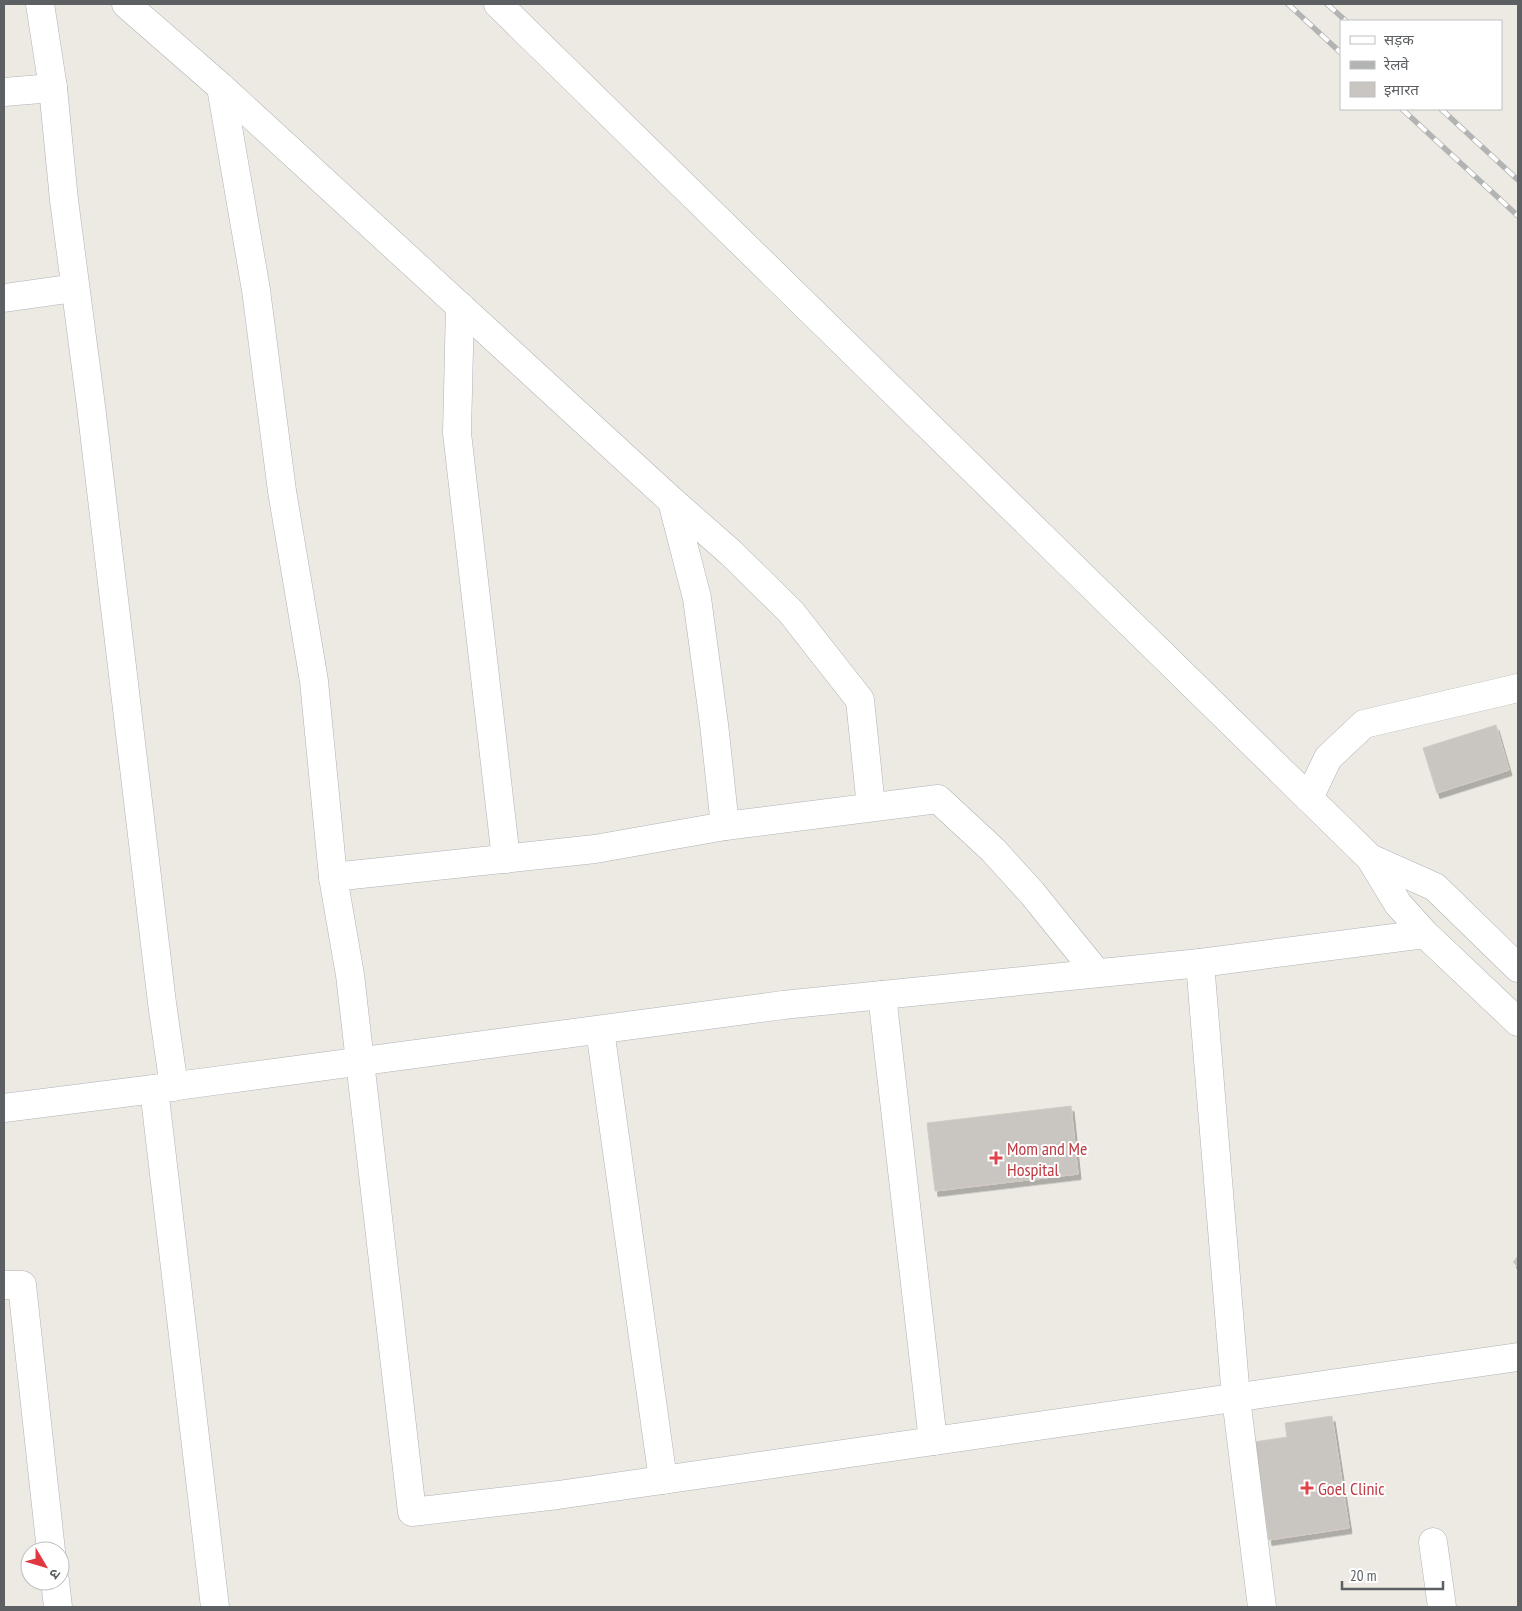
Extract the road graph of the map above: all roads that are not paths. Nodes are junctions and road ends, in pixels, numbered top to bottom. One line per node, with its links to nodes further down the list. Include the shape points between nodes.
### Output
1 (40, 4): 5 (street)
2 (126, 4): 4 (street)
3 (498, 4): 12 (street)
4 (221, 86): 9 (street); 17 (street, via 256,290 282,491 314,681)
5 (53, 88): 6 (street); 7 (street)
6 (4, 92)
7 (76, 288): 8 (street); 26 (street, via 162,1003)
8 (4, 298)
9 (460, 306): 10 (street); 16 (street, via 457,432)
10 (672, 501): 13 (street, via 732,553 791,612 860,700); 14 (street, via 697,598)
11 (1518, 688): 12 (street, via 1364,724 1328,758)
12 (1309, 798): 15 (street)
13 (870, 807): 14 (street); 21 (street, via 938,799 993,850)
14 (725, 826): 16 (street, via 595,849)
15 (1370, 858): 18 (street, via 1398,904); 20 (street, via 1435,887)
16 (506, 859): 17 (street)
17 (333, 877): 25 (street, via 350,975)
18 (1425, 934): 19 (street); 23 (street)
19 (1200, 963): 21 (street); 30 (street)
20 (1518, 968)
21 (1096, 972): 22 (street)
22 (882, 995): 24 (street); 31 (street)
23 (1518, 1022)
24 (600, 1030): 25 (street); 32 (street)
25 (360, 1062): 26 (street); 32 (street, via 412,1512)
26 (164, 1088): 27 (street); 37 (street)
27 (5, 1100)
28 (4, 1285): 33 (street, via 22,1285)
29 (1518, 1357): 30 (street)
30 (1236, 1398): 31 (street); 38 (street)
31 (933, 1441): 32 (street)
32 (663, 1480)
33 (51, 1541)
34 (1433, 1542): 39 (street)
35 (56, 1591): 36 (street)
36 (58, 1607)
37 (214, 1607)
38 (1262, 1607)
39 (1442, 1607)

